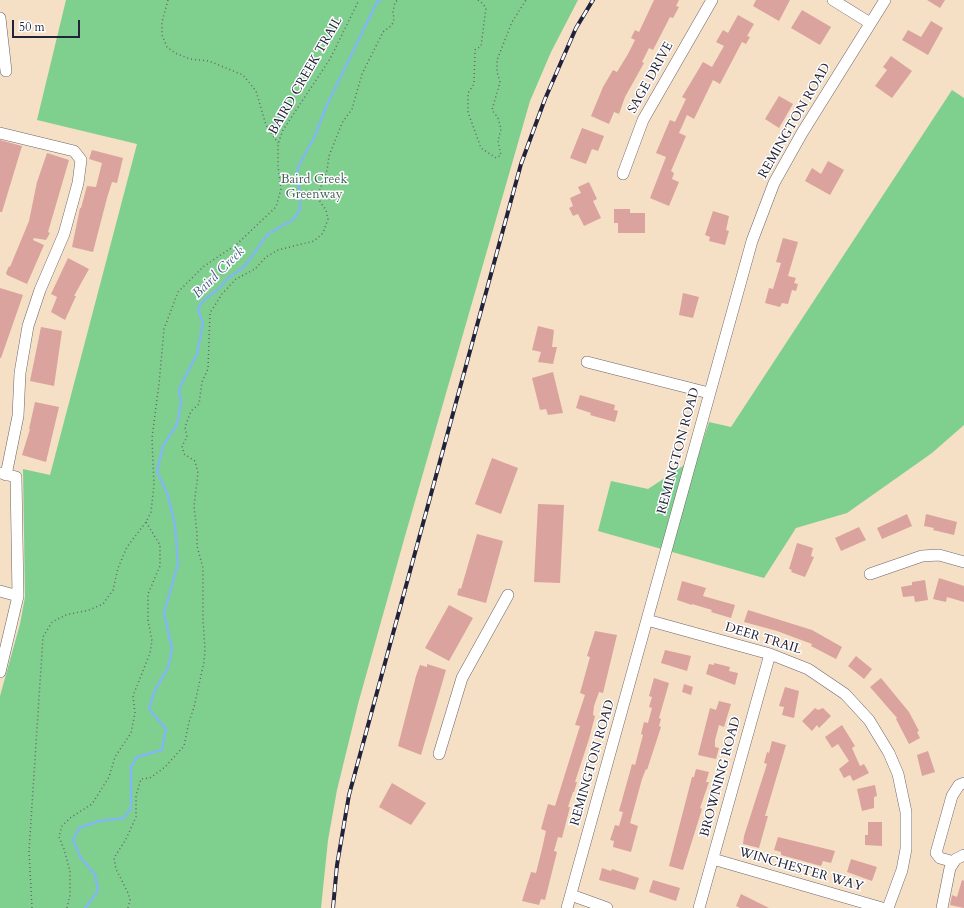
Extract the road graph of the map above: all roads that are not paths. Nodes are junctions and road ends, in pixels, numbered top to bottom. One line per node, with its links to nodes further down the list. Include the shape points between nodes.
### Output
1 (712, 0): 8 (street, SAGE DRIVE, via 643,120)
2 (833, 0): 5 (street)
3 (885, 0): 5 (street, REMINGTON ROAD)
4 (0, 18): 6 (street)
5 (870, 23): 10 (street, REMINGTON ROAD, via 774,183 752,241)
6 (6, 71)
7 (0, 133): 11 (street, via 74,151 81,160 78,183 64,234 28,326 20,373 18,416)
8 (623, 174)
9 (588, 362): 10 (street)
10 (709, 393): 17 (street, REMINGTON ROAD)
11 (7, 475): 16 (street)
12 (964, 562): 13 (street, via 939,555 922,556)
13 (870, 574)
14 (0, 591): 16 (street)
15 (508, 595): 20 (street, via 462,678)
16 (18, 596): 19 (street)
17 (648, 620): 18 (street, DEER TRAIL); 25 (street, REMINGTON ROAD)
18 (770, 654): 23 (street, BROWNING ROAD); 30 (street, DEER TRAIL, via 808,668 845,694 869,720 889,753 903,793 907,832 902,870)
19 (0, 672)
20 (439, 754)
21 (964, 784): 24 (street, via 959,785 952,796 936,853 942,859)
22 (964, 855): 24 (street)
23 (713, 859): 28 (street, BROWNING ROAD); 29 (street, WINCHESTER WAY)
24 (954, 862): 31 (street, via 950,868)
25 (570, 895): 26 (street, REMINGTON ROAD); 27 (street)
26 (567, 908)
27 (607, 908)
28 (700, 908)
29 (882, 908)
30 (888, 908)
31 (942, 908)

